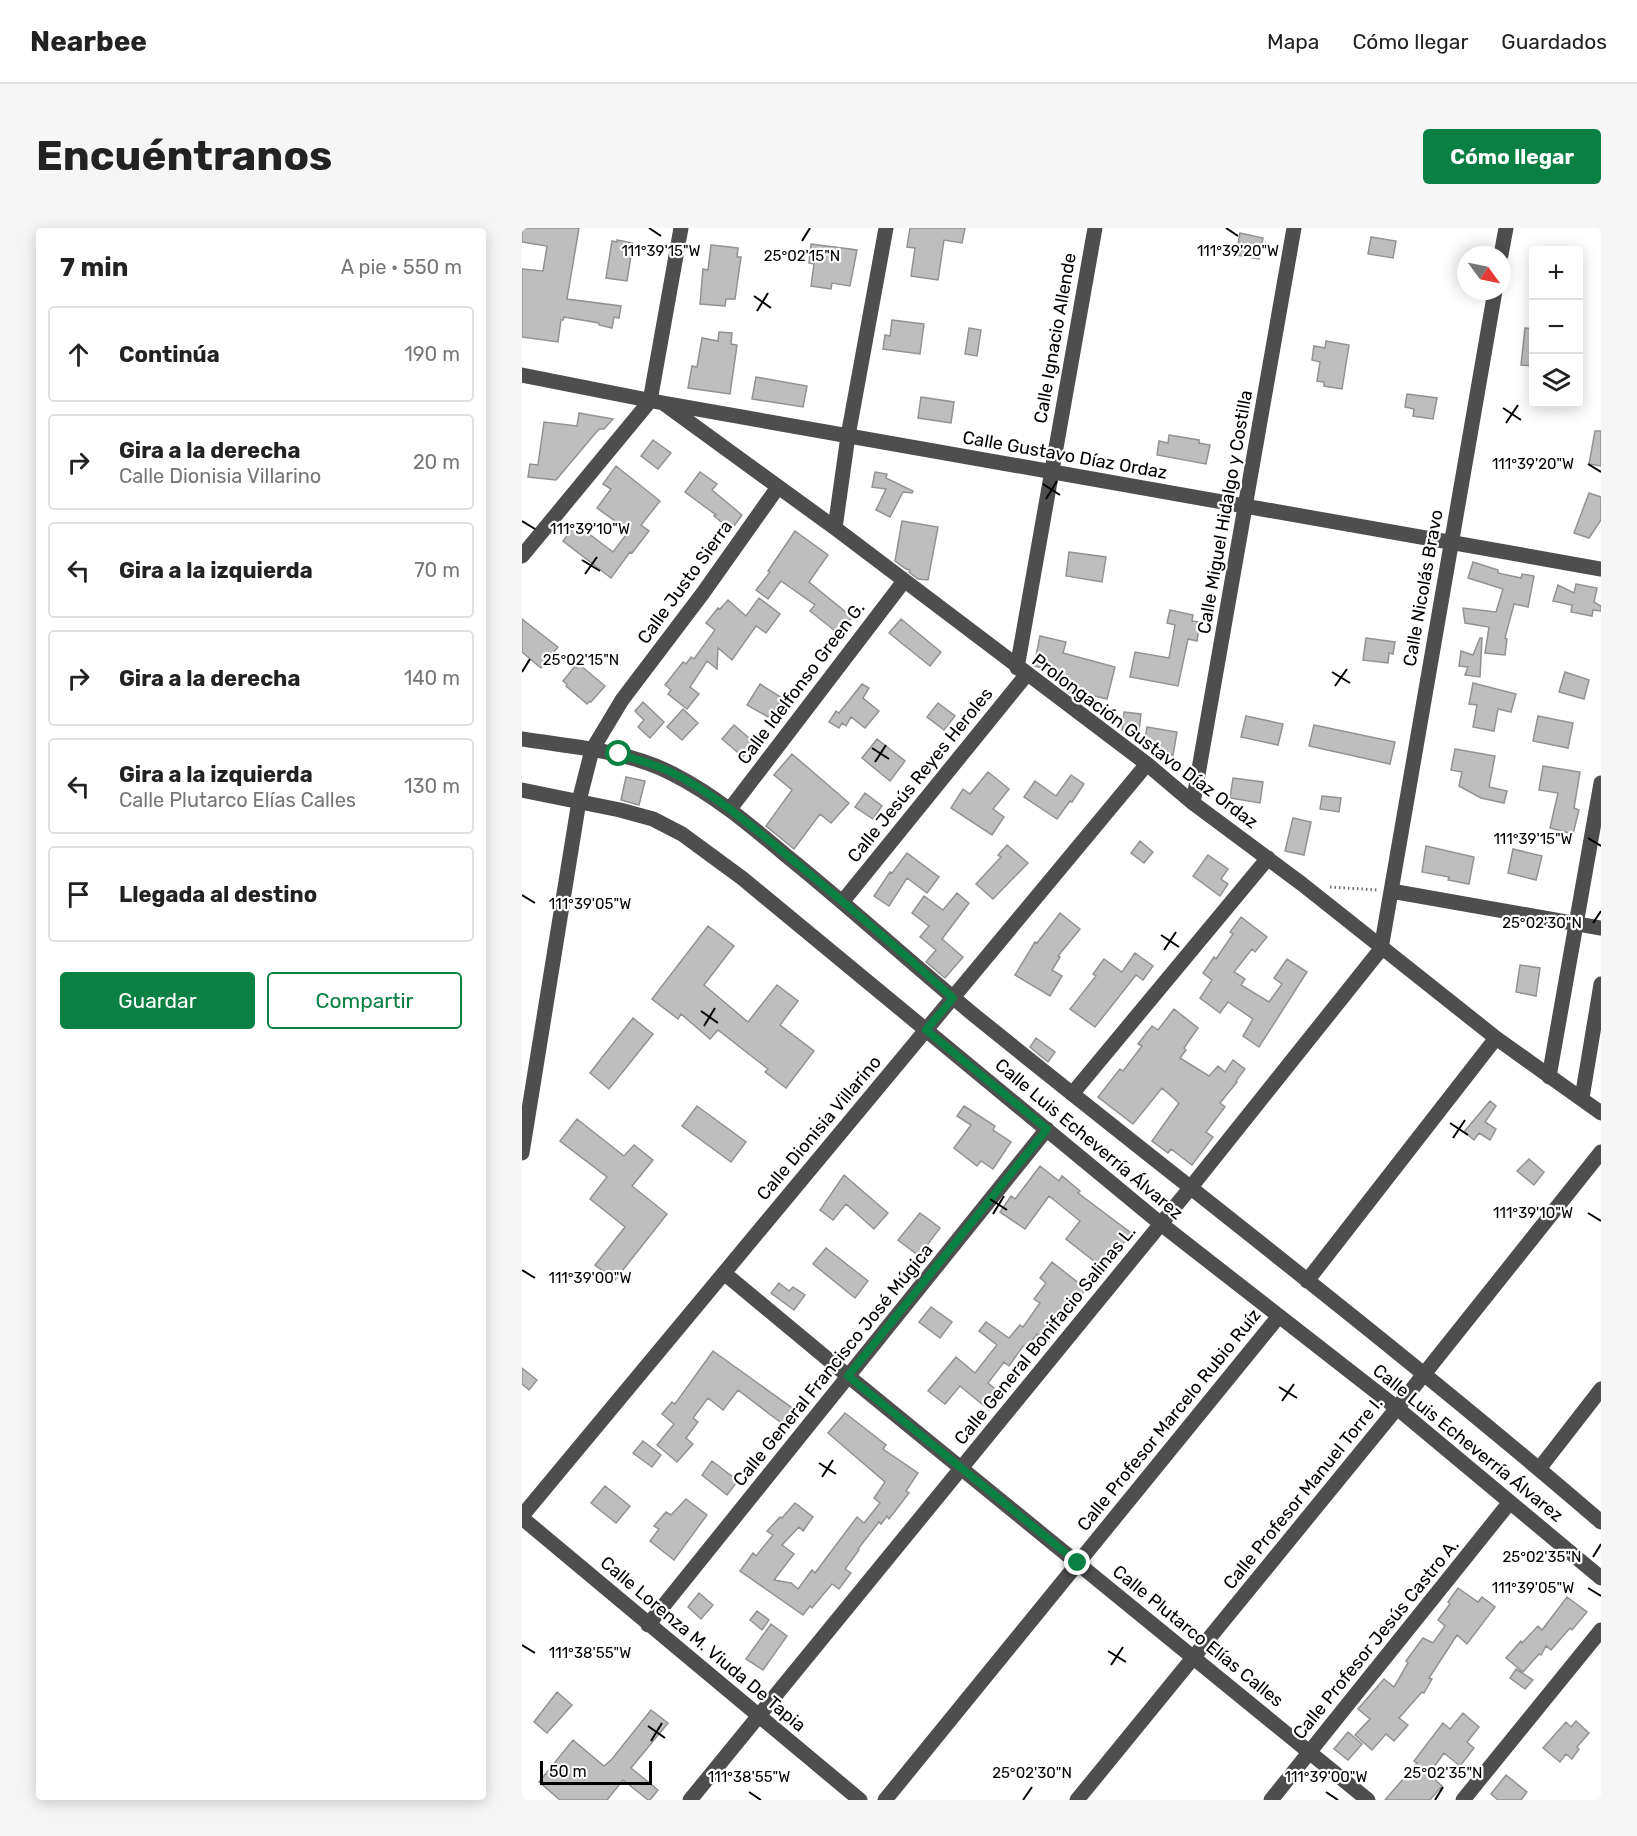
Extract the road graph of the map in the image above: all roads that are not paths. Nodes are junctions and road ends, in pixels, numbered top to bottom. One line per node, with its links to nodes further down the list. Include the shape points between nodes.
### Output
1 (681, 228): 9 (street)
2 (886, 228): 10 (street)
3 (1095, 228): 11 (street, Calle Ignacio Allende)
4 (1294, 228): 13 (street, Calle Miguel Hidalgo y Costilla)
5 (1506, 228): 6 (street)
6 (1503, 246)
7 (1493, 300): 15 (street, Calle Nicolás Bravo)
8 (522, 375): 9 (street, Calle Gustavo Díaz Ordaz)
9 (657, 402): 10 (street, Calle Gustavo Díaz Ordaz); 12 (street, Prolongación Gustavo Díaz Ordaz); 16 (street)
10 (848, 436): 11 (street, Calle Gustavo Díaz Ordaz); 14 (street)
11 (1051, 472): 13 (street, Calle Gustavo Díaz Ordaz); 19 (street, Calle Ignacio Allende)
12 (778, 487): 14 (street, Prolongación Gustavo Díaz Ordaz); 21 (street, Calle Justo Sierra, via 622,700)
13 (1246, 506): 15 (street, Calle Gustavo Díaz Ordaz); 26 (street, Calle Miguel Hidalgo y Costilla)
14 (835, 528): 18 (street, Prolongación Gustavo Díaz Ordaz)
15 (1451, 543): 17 (street, Calle Gustavo Díaz Ordaz); 29 (street, Calle Nicolás Bravo)
16 (522, 556)
17 (1601, 569)
18 (904, 581): 19 (street, Prolongación Gustavo Díaz Ordaz); 27 (street, Calle Idelfonso Green G.)
19 (1022, 671): 22 (street, Prolongación Gustavo Díaz Ordaz); 30 (street, Calle Jesús Reyes Heroles)
20 (522, 739): 21 (street, Calle Luis Echeverría Álvarez)
21 (592, 750): 25 (street, Calle Justo Sierra); 27 (street, Calle Luis Echeverría Álvarez, via 619,754 670,772)
22 (1147, 764): 26 (street, Prolongación Gustavo Díaz Ordaz); 35 (street, Calle Dionisia Villarino)
23 (1601, 783): 31 (street)
24 (522, 790): 25 (street, Calle Luis Echeverría Álvarez)
25 (579, 801): 36 (street, Calle Luis Echeverría Álvarez, via 643,815 682,834 742,878); 43 (street, Calle Justo Sierra)
26 (1193, 803): 28 (street, Prolongación Gustavo Díaz Ordaz)
27 (730, 809): 30 (street, Calle Luis Echeverría Álvarez)
28 (1268, 858): 33 (street, Prolongación Gustavo Díaz Ordaz); 39 (street)
29 (1391, 891): 31 (street); 33 (street, Calle Nicolás Bravo)
30 (843, 901): 35 (street, Calle Luis Echeverría Álvarez)
31 (1576, 924): 32 (street); 38 (street)
32 (1601, 928)
33 (1382, 949): 37 (street, Prolongación Gustavo Díaz Ordaz); 45 (street, Calle General Bonifacio Salinas L.)
34 (1601, 984): 40 (street)
35 (953, 998): 36 (street, Calle Dionisia Villarino); 39 (street, Calle Luis Echeverría Álvarez)
36 (926, 1030): 42 (street, Calle Luis Echeverría Álvarez); 47 (street, Calle Dionisia Villarino)
37 (1496, 1038): 38 (street, Prolongación Gustavo Díaz Ordaz); 48 (street)
38 (1549, 1077): 40 (street, Prolongación Gustavo Díaz Ordaz)
39 (1072, 1094): 45 (street, Calle Luis Echeverría Álvarez)
40 (1582, 1098): 41 (street, Prolongación Gustavo Díaz Ordaz)
41 (1601, 1113)
42 (1047, 1129): 46 (street, Calle Luis Echeverría Álvarez); 51 (street, Calle General Francisco José Múgica)
43 (522, 1150)
44 (1601, 1152): 50 (street, Calle Profesor Manuel Torre I.)
45 (1191, 1186): 46 (street, Calle General Bonifacio Salinas L.); 48 (street, Calle Luis Echeverría Álvarez)
46 (1161, 1224): 49 (street, Calle Luis Echeverría Álvarez); 54 (street, Calle General Bonifacio Salinas L.)
47 (724, 1273): 51 (street, Calle Plutarco Elías Calles); 57 (street, Calle Dionisia Villarino)
48 (1307, 1281): 50 (street, Calle Luis Echeverría Álvarez)
49 (1279, 1316): 53 (street, Calle Luis Echeverría Álvarez); 59 (street, Calle Profesor Marcelo Rubio Ruíz)
50 (1424, 1375): 53 (street, Calle Profesor Manuel Torre I.); 55 (street, Calle Luis Echeverría Álvarez)
51 (848, 1376): 54 (street, Calle Plutarco Elías Calles); 61 (street, Calle General Francisco José Múgica)
52 (1601, 1389): 55 (street)
53 (1397, 1408): 56 (street, Calle Luis Echeverría Álvarez); 63 (street, Calle Profesor Manuel Torre I.)
54 (961, 1468): 59 (street, Calle Plutarco Elías Calles); 64 (street, Calle General Bonifacio Salinas L.)
55 (1539, 1469): 58 (street, Calle Luis Echeverría Álvarez)
56 (1510, 1502): 60 (street, Calle Luis Echeverría Álvarez); 65 (street, Calle Profesor Jesús Castro A.)
57 (522, 1517): 61 (street, Calle Lorenza M. Viuda De Tapia)
58 (1601, 1522)
59 (1078, 1563): 63 (street, Calle Plutarco Elías Calles); 68 (street, Calle Profesor Marcelo Rubio Ruíz)
60 (1601, 1578)
61 (648, 1625): 64 (street, Calle Lorenza M. Viuda De Tapia)
62 (1601, 1630): 72 (street)
63 (1193, 1658): 65 (street, Calle Plutarco Elías Calles); 69 (street, Calle Profesor Manuel Torre I.)
64 (759, 1716): 66 (street, Calle General Bonifacio Salinas L.); 67 (street, Calle Lorenza M. Viuda De Tapia)
65 (1310, 1752): 70 (street, Calle Profesor Jesús Castro A.); 71 (street, Calle Plutarco Elías Calles)
66 (690, 1800)
67 (860, 1800)
68 (885, 1800)
69 (1077, 1800)
70 (1271, 1800)
71 (1368, 1800)
72 (1463, 1800)

